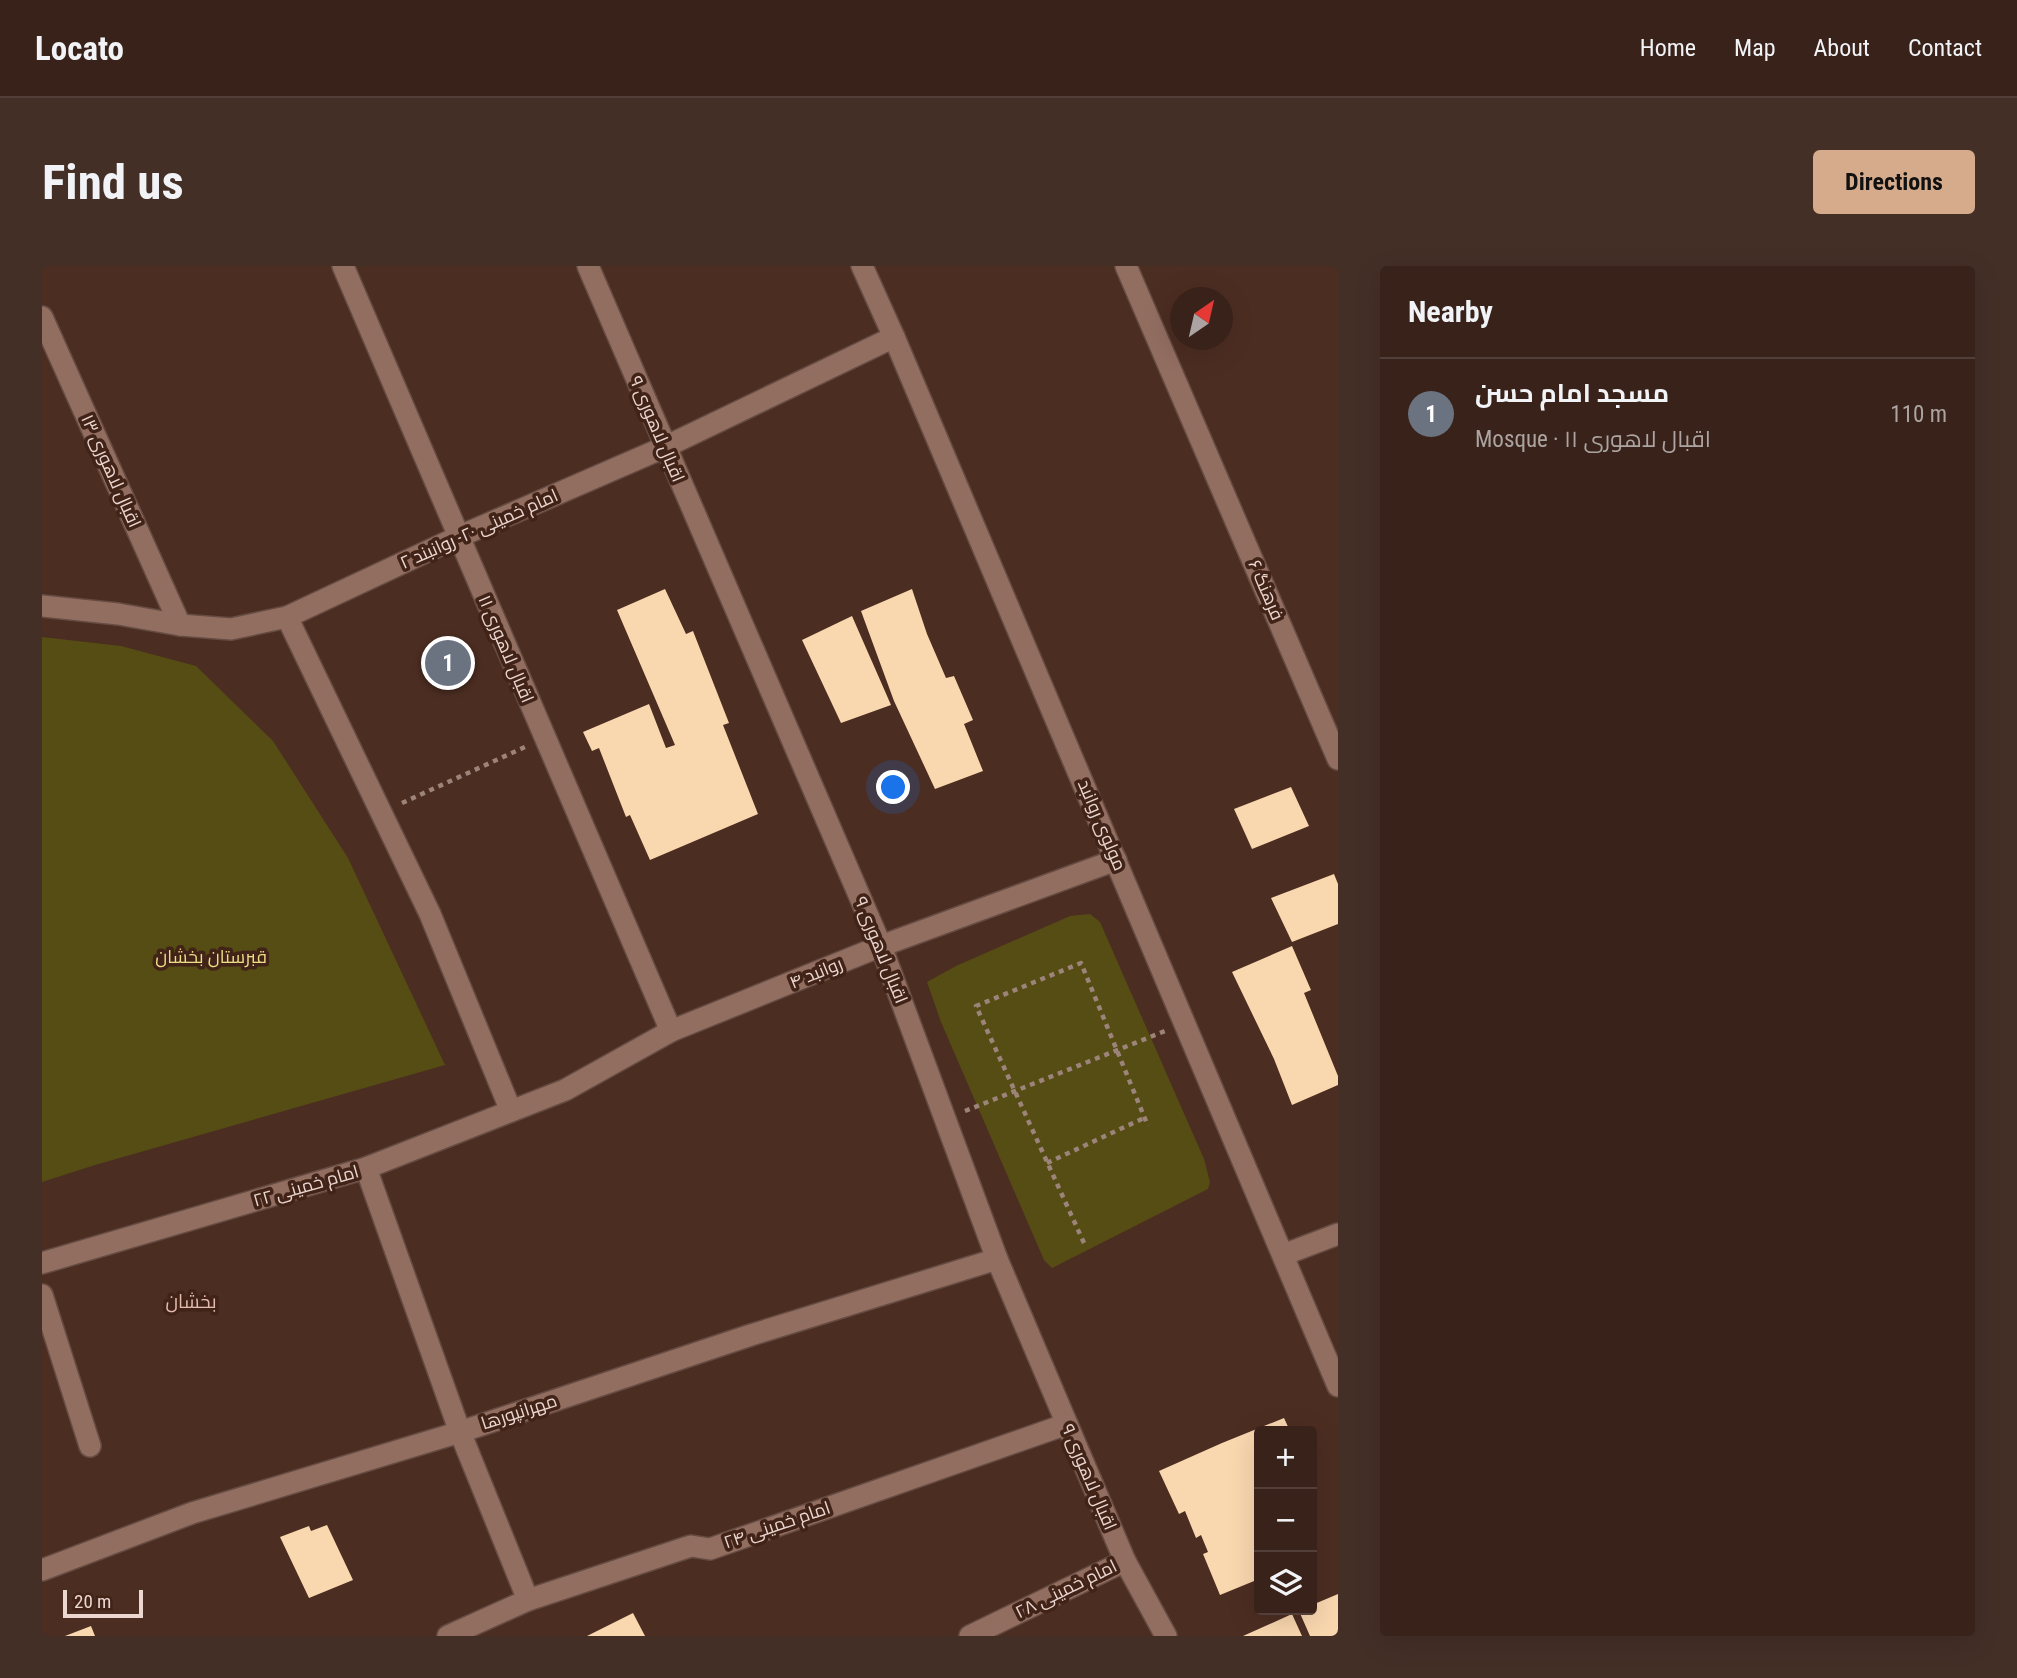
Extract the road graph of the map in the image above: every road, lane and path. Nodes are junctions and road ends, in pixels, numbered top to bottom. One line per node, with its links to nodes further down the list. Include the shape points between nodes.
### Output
1 (343, 266): 8 (street, اقبال لاهوری ۱۱)
2 (588, 266): 7 (street, اقبال لاهوری ۹)
3 (862, 266): 6 (street, مولوی روانبد)
4 (1126, 266): 13 (street, فرهنگ ۶)
5 (42, 317): 11 (street, اقبال لاهوری ۱۳)
6 (894, 337): 7 (street, امام خمینی ۲۰- روانبند ۲); 15 (street, مولوی روانبد)
7 (665, 447): 8 (street, امام خمینی ۲۰- روانبند ۲); 16 (street, اقبال لاهوری ۹)
8 (458, 537): 10 (street, امام خمینی ۲۰- روانبند ۲); 12 (street, اقبال لاهوری ۱۱)
9 (42, 606): 11 (street, امام خمینی ۲۰- روانبند ۲)
10 (288, 617): 11 (street, امام خمینی ۲۰- روانبند ۲, via 231,629); 14 (street)
11 (180, 625)
12 (545, 738): 14 (path); 18 (street, اقبال لاهوری ۱۱)
13 (1338, 759)
14 (380, 813): 22 (street, via 430,914)
15 (1116, 860): 16 (street, روانبد ۴); 17 (street, مولوی روانبد)
16 (881, 947): 18 (street, روانبد ۴); 24 (street, اقبال لاهوری ۹)
17 (1185, 1023): 19 (path); 30 (street, مولوی روانبد)
18 (671, 1031): 20 (street, روانبد ۴)
19 (1116, 1051): 21 (path); 21 (path, via 1081,963 976,1006); 23 (path)
20 (565, 1090): 22 (street, امام خمینی ۲۲)
21 (1015, 1091): 24 (path); 26 (path)
22 (511, 1111): 27 (street, امام خمینی ۲۲)
23 (1144, 1118): 25 (path); 26 (path)
24 (945, 1119): 31 (street, اقبال لاهوری ۹)
25 (1147, 1126)
26 (1047, 1163): 29 (path)
27 (366, 1168): 32 (street, امام خمینی ۲۲); 36 (street)
28 (1338, 1234): 30 (street)
29 (1083, 1242)
30 (1283, 1255): 34 (street, مولوی روانبد)
31 (998, 1259): 35 (street, اقبال لاهوری ۹); 36 (street, مهرانپورها)
32 (42, 1263)
33 (42, 1295): 37 (street)
34 (1338, 1386)
35 (1067, 1424): 38 (street, اقبال لاهوری ۹); 40 (street, امام خمینی ۲۴, via 710,1549 691,1546)
36 (460, 1432): 39 (street, مهرانپورها, via 192,1513); 40 (street)
37 (90, 1446)
38 (1125, 1561): 42 (street, امام خمینی ۲۸); 43 (street, اقبال لاهوری ۹)
39 (42, 1570)
40 (528, 1601): 41 (street, امام خمینی ۲۴)
41 (447, 1636)
42 (970, 1636)
43 (1166, 1636)

